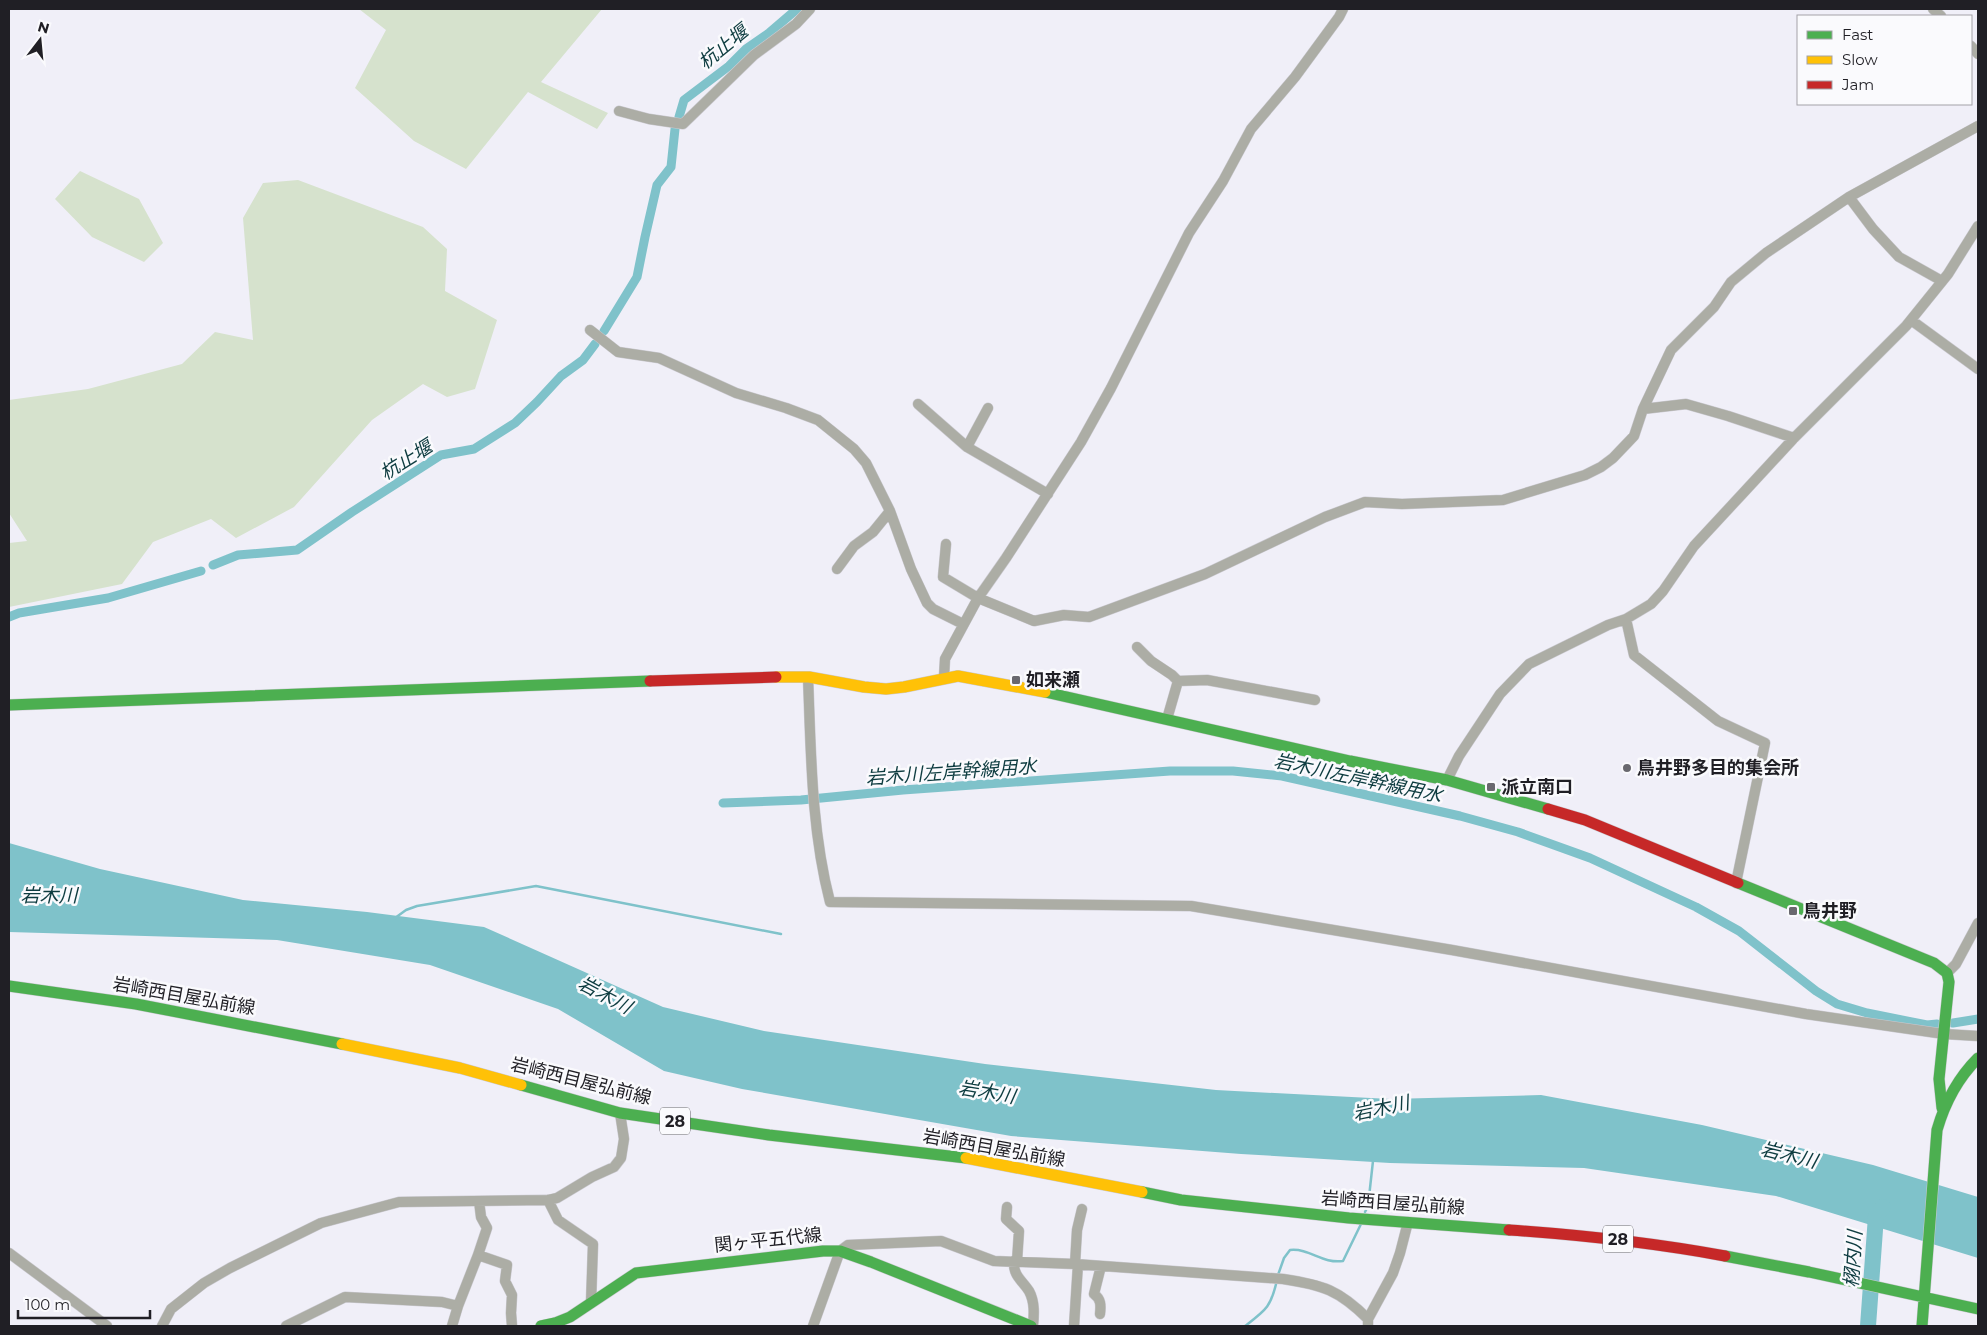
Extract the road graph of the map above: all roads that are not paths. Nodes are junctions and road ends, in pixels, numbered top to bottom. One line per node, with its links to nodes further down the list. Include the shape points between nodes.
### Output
1 (810, 9): 3 (street, via 796,24 754,55 683,124)
2 (1343, 9): 16 (street, via 1295,77 1251,129 1223,181 1189,233 1111,388)
3 (619, 111)
4 (1978, 126): 5 (street)
5 (1849, 197): 7 (street, via 1872,229 1899,257); 13 (street, via 1766,253 1731,282 1714,307 1671,350)
6 (1978, 226): 7 (street)
7 (1942, 281): 8 (street)
8 (1912, 320): 10 (street); 14 (street)
9 (590, 330): 17 (street, via 618,352 659,358 736,393 818,420 866,463)
10 (1978, 369)
11 (918, 404): 15 (street)
12 (988, 408): 15 (street)
13 (1643, 409): 14 (street, via 1686,404); 20 (street, via 1634,436 1600,468 1519,496 1493,501 1365,502 1325,517 1205,574 1089,617 1064,615 1034,620)
14 (1794, 438): 21 (street, via 1694,546 1651,604)
15 (967, 447): 16 (street)
16 (1048, 494): 20 (street)
17 (890, 511): 19 (street, via 873,532 854,546); 22 (street, via 911,570 927,603)
18 (946, 544): 20 (street, via 943,578)
19 (837, 570)
20 (978, 598): 22 (street)
21 (1626, 618): 30 (street, via 1529,664 1500,694); 31 (street, via 1634,655 1718,721 1765,743)
22 (963, 624): 25 (street, via 945,659)
23 (1136, 647): 26 (street)
24 (808, 676): 25 (main road, via 883,689); 28 (main road); 35 (street, via 813,791 822,871 830,902 1192,906 1806,1014)
25 (944, 677): 29 (main road, via 981,679)
26 (1178, 681): 27 (street, via 1207,680); 29 (street)
27 (1315, 700)
28 (9, 705)
29 (1167, 719): 30 (main road)
30 (1447, 780): 31 (main road, via 1585,820)
31 (1736, 883): 33 (main road, via 1934,963)
32 (1978, 923): 33 (street, via 1956,964)
33 (1947, 973): 35 (main road)
34 (9, 986): 39 (main road, 岩崎西目屋弘前線 / 28, via 136,1004 460,1068)
35 (1944, 1034): 36 (street); 38 (main road, via 1939,1079)
36 (1978, 1036)
37 (1978, 1058): 38 (main road, via 1954,1085)
38 (1942, 1108): 51 (main road, via 1934,1161)
39 (620, 1113): 40 (street, via 624,1139 618,1163); 44 (main road, 岩崎西目屋弘前線 / 28, via 769,1135 958,1157 1181,1200)
40 (548, 1200): 41 (street); 52 (street, via 558,1220 593,1244)
41 (479, 1201): 47 (street, via 481,1217 487,1228); 58 (street, via 399,1202 321,1223 204,1283 171,1309)
42 (1007, 1207): 48 (street, via 1006,1219 1019,1231)
43 (1082, 1209): 49 (street, via 1076,1230)
44 (1408, 1222): 51 (main road, 岩崎西目屋弘前線 / 28, via 1495,1227 1707,1252); 56 (street, via 1393,1273)
45 (840, 1251): 48 (street, via 848,1245 941,1241 994,1261); 52 (main road, 関ヶ平五代線, via 636,1273 620,1280); 63 (street); 64 (main road, 関ヶ平五代線)
46 (9, 1253): 57 (street)
47 (478, 1255): 53 (street); 61 (street, via 507,1265 506,1281 512,1295)
48 (1015, 1261): 49 (street); 64 (street, via 1013,1270 1032,1300)
49 (1077, 1264): 50 (street); 65 (street)
50 (1101, 1266): 55 (street, via 1094,1294 1101,1305); 56 (street, via 1270,1278 1324,1287 1340,1294)
51 (1925, 1298): 54 (main road, 岩崎西目屋弘前線 / 28); 66 (main road)
52 (591, 1303): 62 (main road, 関ヶ平五代線, via 561,1321)
53 (458, 1306): 59 (street, via 442,1302 345,1297); 60 (street)
54 (1978, 1309)
55 (1100, 1314)
56 (1368, 1323)
57 (107, 1326)
58 (162, 1326)
59 (286, 1326)
60 (452, 1326)
61 (512, 1326)
62 (541, 1326)
63 (813, 1326)
64 (1032, 1326)
65 (1074, 1326)
66 (1922, 1326)

